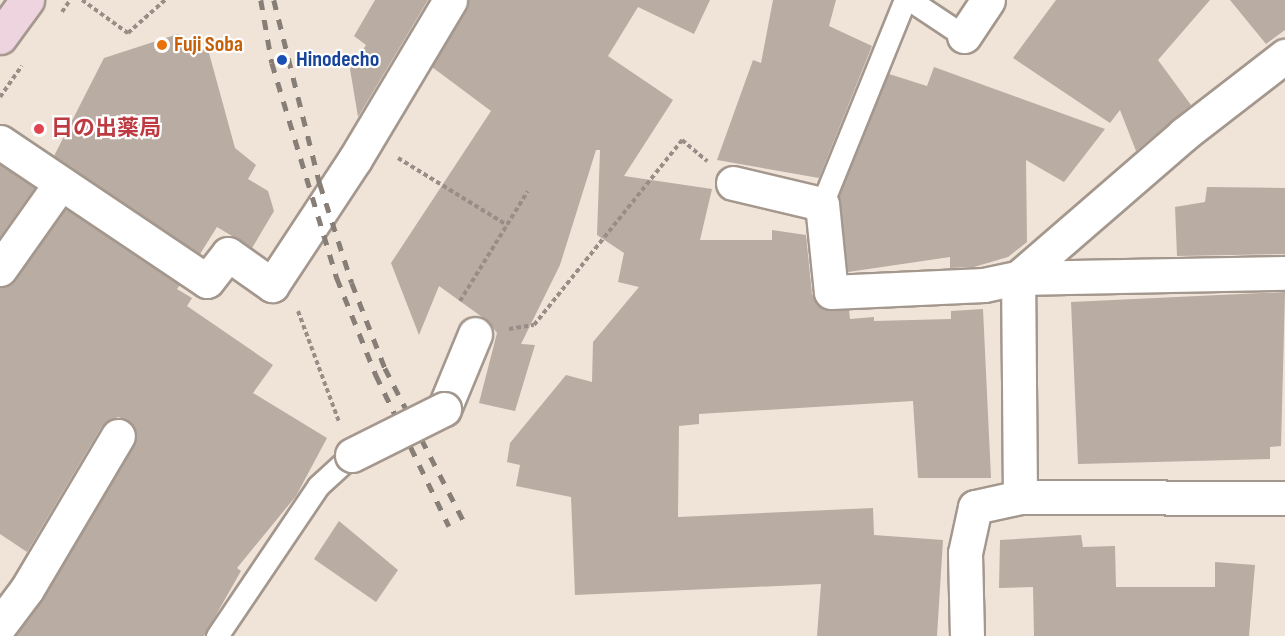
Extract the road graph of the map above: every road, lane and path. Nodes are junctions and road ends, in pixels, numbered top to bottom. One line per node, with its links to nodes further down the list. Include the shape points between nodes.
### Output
1 (27, 0): 9 (main road)
2 (82, 0): 3 (path, via 128,33)
3 (165, 0)
4 (450, 0): 11 (street)
5 (905, 0): 16 (lane)
6 (910, 0): 8 (lane)
7 (988, 0): 8 (street)
8 (964, 36)
9 (0, 37)
10 (1285, 56): 20 (street, via 1184,134)
11 (367, 140): 17 (path); 21 (street)
12 (0, 142): 13 (street)
13 (61, 183): 18 (street); 21 (street, via 207,281 228,254)
14 (733, 183): 16 (street); 22 (path, via 682,140 534,326)
15 (528, 191): 17 (path)
16 (822, 204): 20 (street, via 831,292 984,285)
17 (507, 225): 22 (path, via 451,318)
18 (0, 269)
19 (1285, 273): 20 (street)
20 (1018, 278): 25 (street)
21 (272, 285): 24 (path, via 296,306)
22 (475, 334): 24 (street, bridge, via 444,409)
23 (118, 436): 27 (street, via 27,590)
24 (352, 455): 28 (lane, via 318,486)
25 (1020, 497): 26 (street); 29 (street, via 975,507 965,553)
26 (1285, 498)
27 (0, 625)
28 (217, 636)
29 (967, 636)

